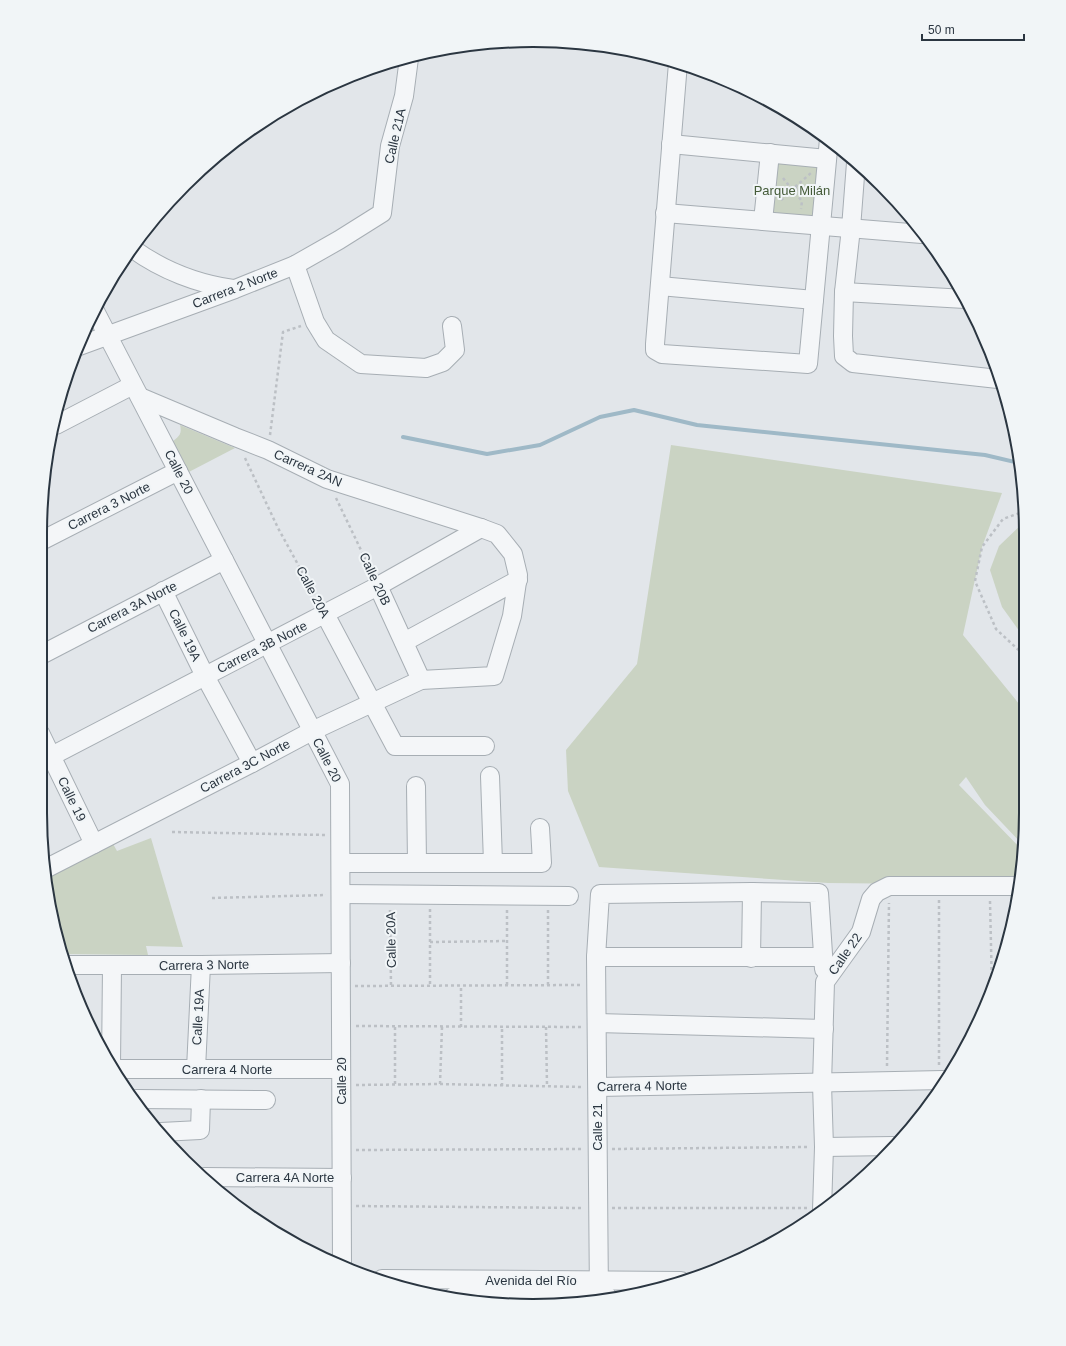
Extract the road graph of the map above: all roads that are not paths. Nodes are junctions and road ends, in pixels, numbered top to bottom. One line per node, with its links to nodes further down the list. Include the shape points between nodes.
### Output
1 (408, 64): 8 (street, Calle 21A, via 404,96 390,146)
2 (677, 70): 3 (street)
3 (671, 144): 5 (street); 9 (street)
4 (828, 147): 6 (street)
5 (770, 153): 6 (street); 10 (street)
6 (827, 159): 11 (street)
7 (856, 171): 12 (street)
8 (382, 213): 15 (street, Carrera 2 Norte)
9 (665, 213): 10 (street); 16 (street)
10 (763, 221): 11 (street)
11 (821, 226): 12 (street); 20 (street)
12 (851, 228): 13 (street); 18 (street)
13 (916, 233)
14 (137, 252): 17 (street, via 179,274 216,287)
15 (295, 265): 17 (street, Carrera 2 Norte); 22 (street, via 315,322 326,340 361,364 426,368 443,362 455,350)
16 (660, 286): 20 (street); 20 (street, via 655,350 662,354 808,364)
17 (235, 289): 23 (street, Carrera 2 Norte)
18 (844, 292): 19 (street); 25 (street, via 844,356 853,363)
19 (959, 299)
20 (814, 300)
21 (98, 316): 23 (street, Calle 20)
22 (452, 326)
23 (108, 335): 24 (street, Carrera 2 Norte); 26 (street, Calle 20)
24 (86, 344)
25 (994, 380)
26 (136, 391): 27 (street); 28 (street, Calle 20); 29 (street, Carrera 2AN, via 327,479)
27 (60, 423)
28 (178, 471): 30 (street, Carrera 3 Norte); 31 (street, Calle 20)
29 (481, 528): 32 (street, Carrera 2AN, via 497,534 513,554); 33 (street, Carrera 3B Norte)
30 (47, 538)
31 (224, 560): 34 (street, Carrera 3A Norte); 37 (street, Calle 20)
32 (518, 580): 36 (street); 40 (street, Carrera 3C Norte, via 512,616 494,676)
33 (378, 586): 35 (street, Carrera 3B Norte); 36 (street, Calle 20B)
34 (163, 591): 38 (street, Carrera 3A Norte); 39 (street, Calle 19A)
35 (325, 614): 37 (street, Carrera 3B Norte); 41 (street, Calle 20A)
36 (404, 642): 40 (street, Calle 20B)
37 (268, 643): 39 (street, Carrera 3B Norte); 42 (street, Calle 20)
38 (47, 651)
39 (205, 676): 44 (street, Carrera 3B Norte); 46 (street, Calle 19A)
40 (421, 680): 41 (street, Carrera 3C Norte)
41 (373, 702): 42 (street, Carrera 3C Norte); 43 (street, Calle 20A, via 395,746)
42 (312, 731): 46 (street, Carrera 3C Norte); 51 (street, Calle 20, via 340,784)
43 (485, 746)
44 (47, 758)
45 (47, 761): 50 (street, Calle 19)
46 (252, 763): 50 (street, Carrera 3C Norte)
47 (490, 776): 53 (street)
48 (416, 786): 52 (street)
49 (540, 828): 53 (street, via 542,863)
50 (94, 844): 54 (street, Carrera 3C Norte)
51 (341, 863): 52 (street); 57 (street, Calle 20)
52 (417, 863): 53 (street)
53 (493, 863)
54 (50, 866)
55 (1013, 886): 66 (street, Calle 22, via 889,886 877,892 871,900 861,932)
56 (752, 892): 59 (street, Calle 21, via 600,894); 60 (street, via 819,893); 61 (street)
57 (341, 894): 58 (street); 62 (street, Calle 20)
58 (569, 896)
59 (596, 957): 61 (street); 67 (street, Calle 21)
60 (823, 957): 61 (street); 66 (street)
61 (751, 958)
62 (341, 963): 65 (street, Carrera 3 Norte); 72 (street, Calle 20)
63 (72, 965): 64 (street, Carrera 3 Norte)
64 (112, 966): 65 (street, Carrera 3 Norte); 69 (street)
65 (200, 966): 71 (street, Calle 19A)
66 (825, 982): 68 (street, Calle 22)
67 (597, 1025): 68 (street); 75 (street, Calle 21)
68 (824, 1029): 74 (street, Calle 22)
69 (111, 1054)
70 (120, 1069): 71 (street, Carrera 4 Norte)
71 (196, 1069): 72 (street, Carrera 4 Norte)
72 (341, 1077): 83 (street, Calle 20)
73 (939, 1080): 74 (street, Carrera 4 Norte)
74 (822, 1084): 75 (street, Carrera 4 Norte); 81 (street, Calle 22)
75 (598, 1087): 88 (street, Calle 21)
76 (140, 1099): 77 (street)
77 (201, 1099): 78 (street); 79 (street, via 200,1130)
78 (266, 1100)
79 (167, 1132)
80 (887, 1146): 81 (street)
81 (824, 1147): 84 (street, Calle 22)
82 (212, 1177): 83 (street, Carrera 4A Norte)
83 (342, 1178): 85 (street, Calle 20)
84 (822, 1204)
85 (342, 1260)
86 (401, 1280): 88 (street, Avenida del Río)
87 (638, 1287): 88 (street, Avenida del Río)
88 (601, 1293): 89 (street, Avenida del Río)
89 (484, 1296)

